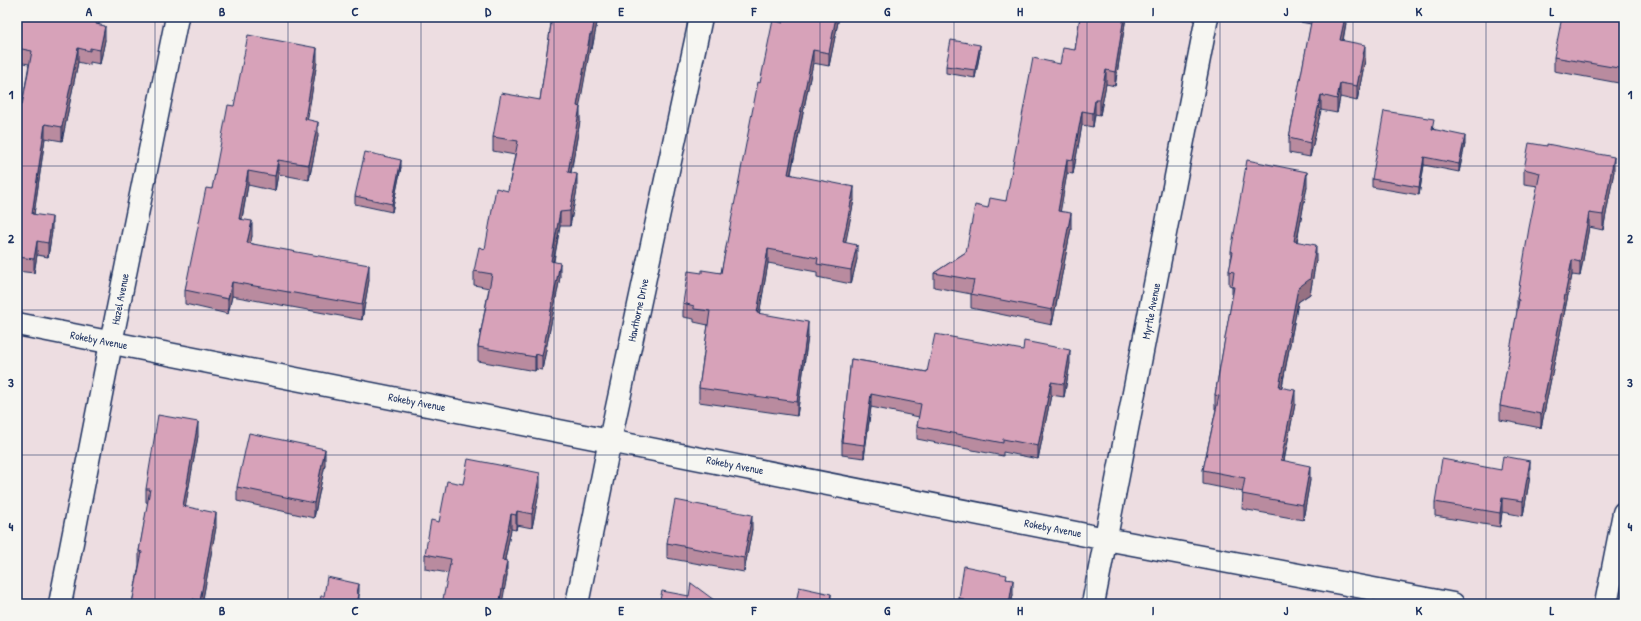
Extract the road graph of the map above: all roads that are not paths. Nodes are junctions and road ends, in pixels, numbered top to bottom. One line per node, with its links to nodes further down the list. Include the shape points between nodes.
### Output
1 (177, 17): 5 (street, Hazel Avenue)
2 (701, 17): 6 (street, Hawthorne Drive)
3 (1208, 17): 8 (street, Myrtle Avenue)
4 (17, 324): 5 (street, Rokeby Avenue)
5 (111, 343): 6 (street, Rokeby Avenue); 9 (street, Hazel Avenue)
6 (610, 440): 8 (street, Rokeby Avenue); 10 (street, Hawthorne Drive)
7 (1624, 513): 13 (street)
8 (1106, 539): 11 (street, Myrtle Avenue); 12 (street, Rokeby Avenue)
9 (60, 604)
10 (577, 604)
11 (1093, 604)
12 (1453, 604)
13 (1606, 604)

